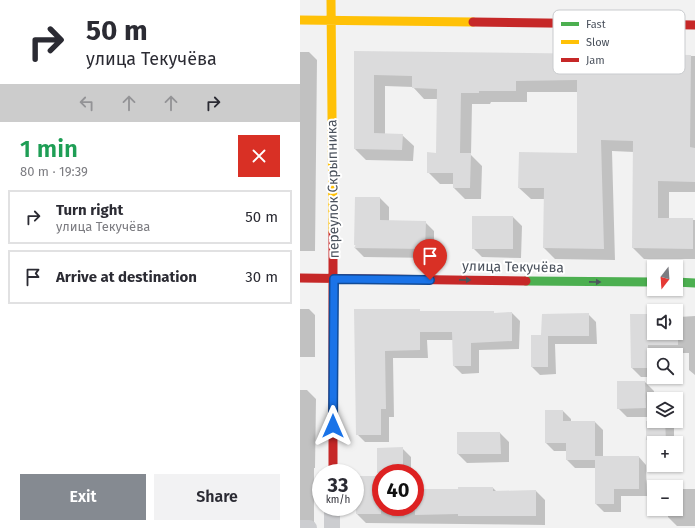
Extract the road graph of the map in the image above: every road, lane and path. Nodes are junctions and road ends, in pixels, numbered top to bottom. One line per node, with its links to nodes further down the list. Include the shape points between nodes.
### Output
1 (331, 0): 3 (street, переулок Скрыпника)
2 (300, 20): 3 (street)
3 (331, 20): 4 (street); 8 (street, переулок Скрыпника)
4 (553, 23)
5 (685, 25): 6 (street)
6 (695, 25)
7 (300, 278): 8 (street, улица Текучёва)
8 (334, 279): 9 (street, улица Текучёва, one-way to 9); 12 (street, переулок Скрыпника)
9 (647, 282)
10 (683, 282): 11 (street)
11 (695, 283)
12 (333, 464)
13 (332, 516): 16 (street)
14 (300, 528): 15 (street)
15 (309, 528)
16 (332, 528)

